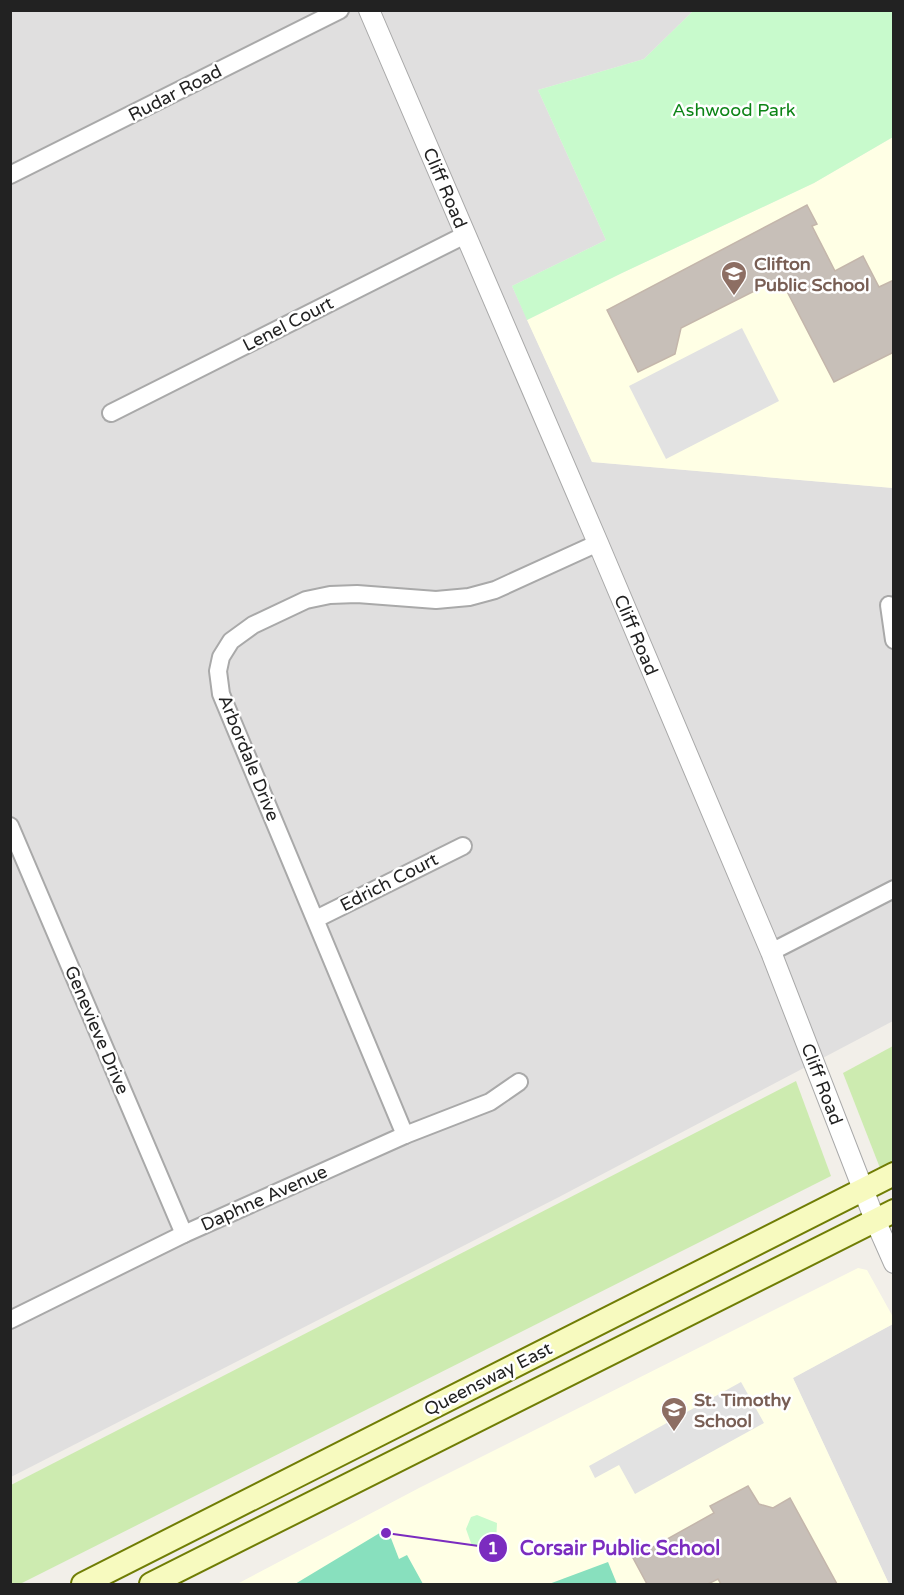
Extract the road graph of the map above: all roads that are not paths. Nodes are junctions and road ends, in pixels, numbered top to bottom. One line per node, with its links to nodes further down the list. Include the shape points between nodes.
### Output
1 (340, 10): 3 (street, Rudar Road)
2 (369, 10): 4 (street, Cliff Road)
3 (12, 171)
4 (465, 235): 5 (street, Lenel Court); 6 (street, Cliff Road)
5 (111, 414)
6 (598, 543): 12 (street, Arbordale Drive, via 495,590 469,597 436,600 357,594 306,600 253,625 231,641 218,671 221,694); 13 (street, Cliff Road)
7 (889, 605): 8 (street)
8 (894, 640)
9 (10, 826): 19 (street, Genevieve Drive)
10 (463, 846): 12 (street, Edrich Court)
11 (894, 889): 13 (street)
12 (316, 919): 15 (street, Arbordale Drive)
13 (771, 952): 17 (street, Cliff Road)
14 (519, 1082): 15 (street, Daphne Avenue, via 490,1102)
15 (405, 1134): 19 (street, Daphne Avenue)
16 (894, 1174): 17 (main road, Queensway East)
17 (863, 1190): 18 (street, Cliff Road); 22 (main road, Queensway East)
18 (884, 1216): 20 (street, Cliff Road); 23 (main road, Queensway East)
19 (184, 1234): 21 (street, Daphne Avenue)
20 (894, 1263)
21 (10, 1320)
22 (83, 1584)
23 (151, 1584)

